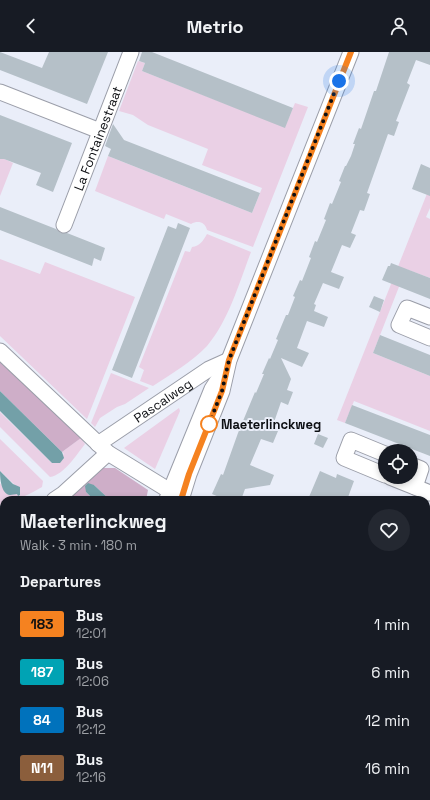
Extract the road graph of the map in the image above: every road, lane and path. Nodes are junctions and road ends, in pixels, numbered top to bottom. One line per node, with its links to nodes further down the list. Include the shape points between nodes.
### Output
1 (132, 52): 4 (street, La Fontainestraat)
2 (351, 52): 9 (street, Pascalweg)
3 (0, 92): 4 (street)
4 (100, 131): 5 (street, La Fontainestraat)
5 (64, 224)
6 (430, 317): 7 (street, via 407,308 399,325)
7 (430, 338)
8 (0, 351): 10 (street)
9 (229, 360): 10 (street, Pascalweg, via 209,370); 19 (street, Pascalweg, via 212,389)
10 (103, 448): 17 (street, Pascalweg); 18 (street)
11 (378, 451): 12 (street, via 351,440 344,458)
12 (378, 472)
13 (408, 484): 15 (street)
14 (416, 484): 15 (street)
15 (415, 487): 16 (street)
16 (430, 493)
17 (60, 496)
18 (174, 496)
19 (175, 496)

